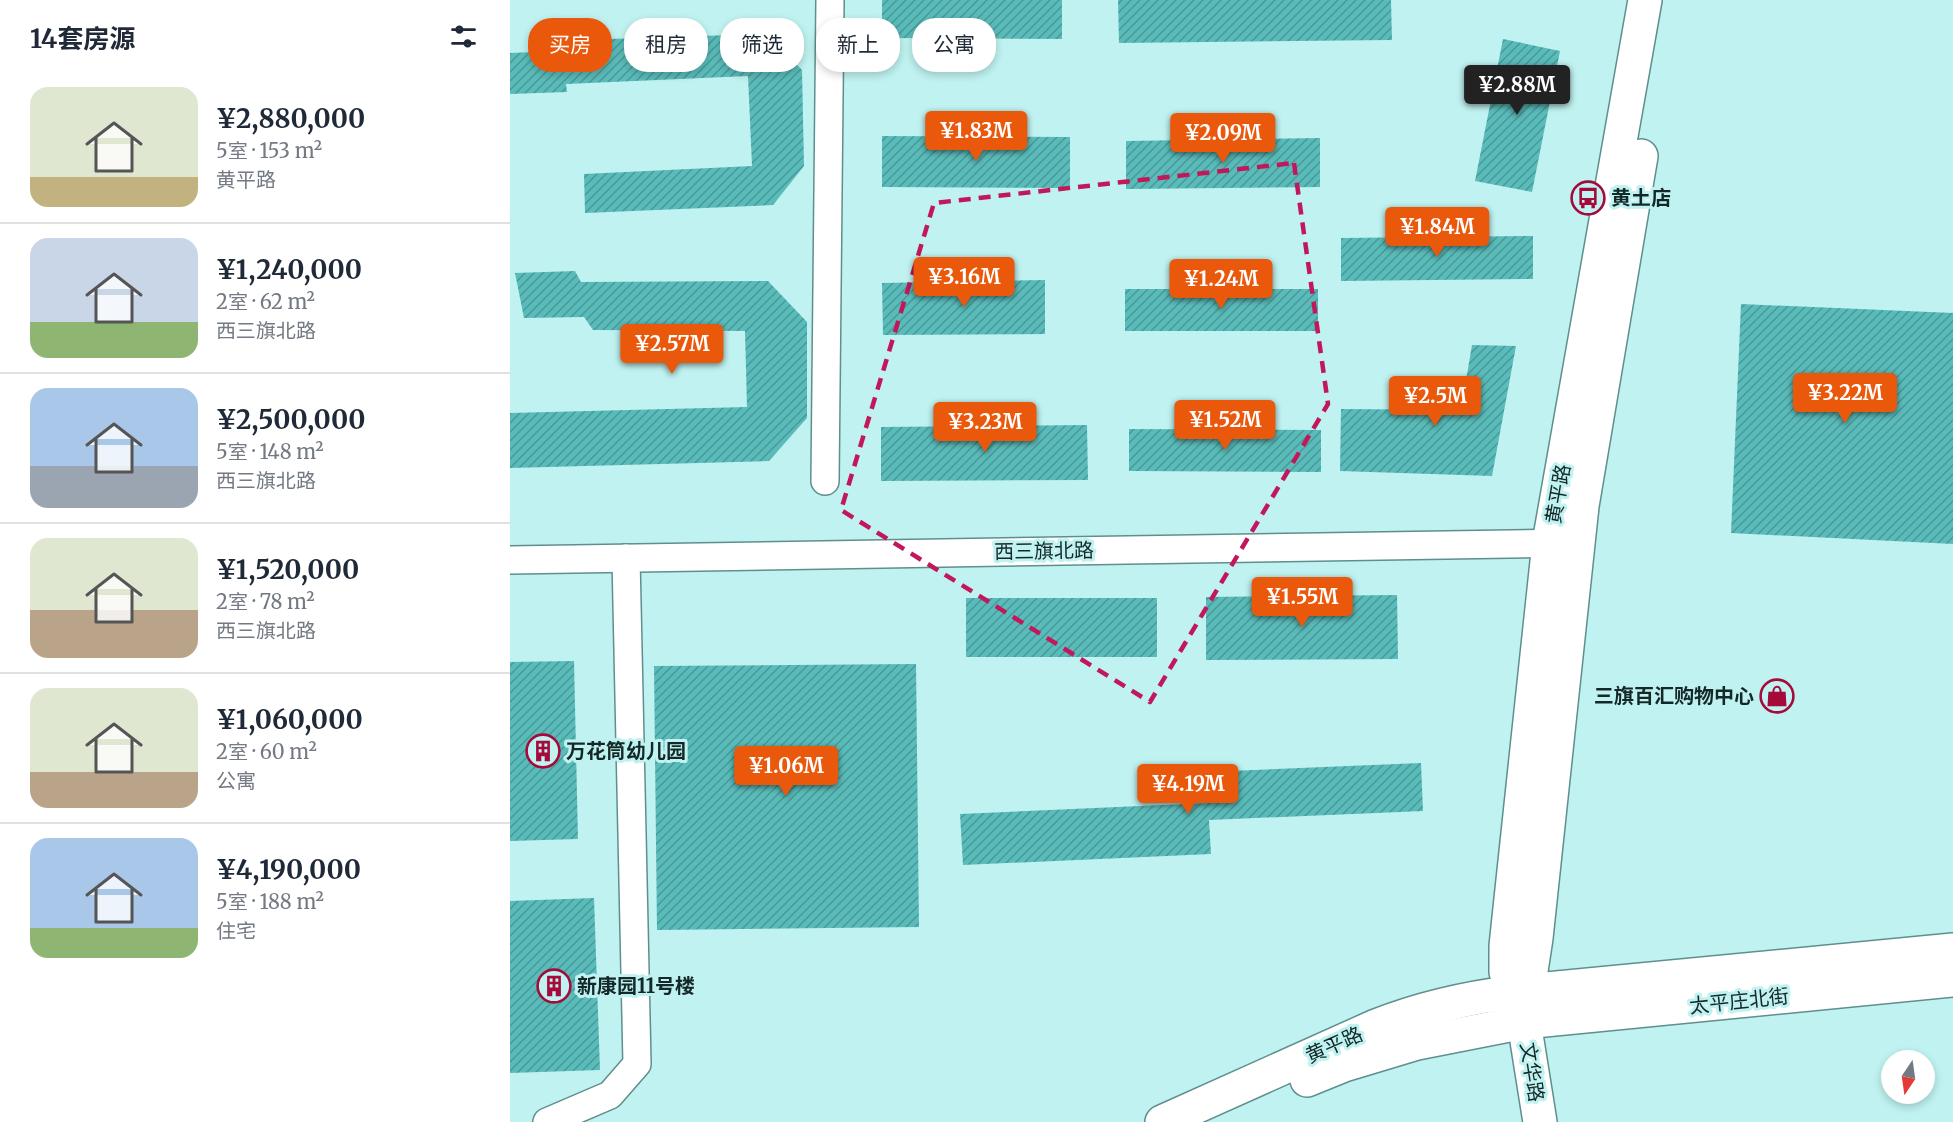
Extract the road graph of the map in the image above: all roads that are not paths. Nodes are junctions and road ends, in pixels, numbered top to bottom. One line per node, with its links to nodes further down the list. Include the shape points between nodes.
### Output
1 (830, 0): 4 (street)
2 (1646, 0): 5 (main road, 黄平路)
3 (1667, 0): 5 (main road, 黄平路)
4 (825, 481)
5 (1563, 543): 6 (street, 西三旗北路); 10 (main road, 黄平路, via 1536,938)
6 (626, 558): 7 (street, 西三旗北路); 11 (street, via 637,1064 610,1095)
7 (510, 560)
8 (1953, 950): 10 (main road, 太平庄北街)
9 (1953, 980): 10 (main road, 太平庄北街)
10 (1522, 1002): 12 (main road, 黄平路, via 1461,1000 1404,1015); 13 (main road, 黄平路, via 1449,1035 1386,1051 1306,1080); 14 (main road, 文华路)
11 (547, 1122)
12 (1162, 1122)
13 (1213, 1122)
14 (1540, 1122)

